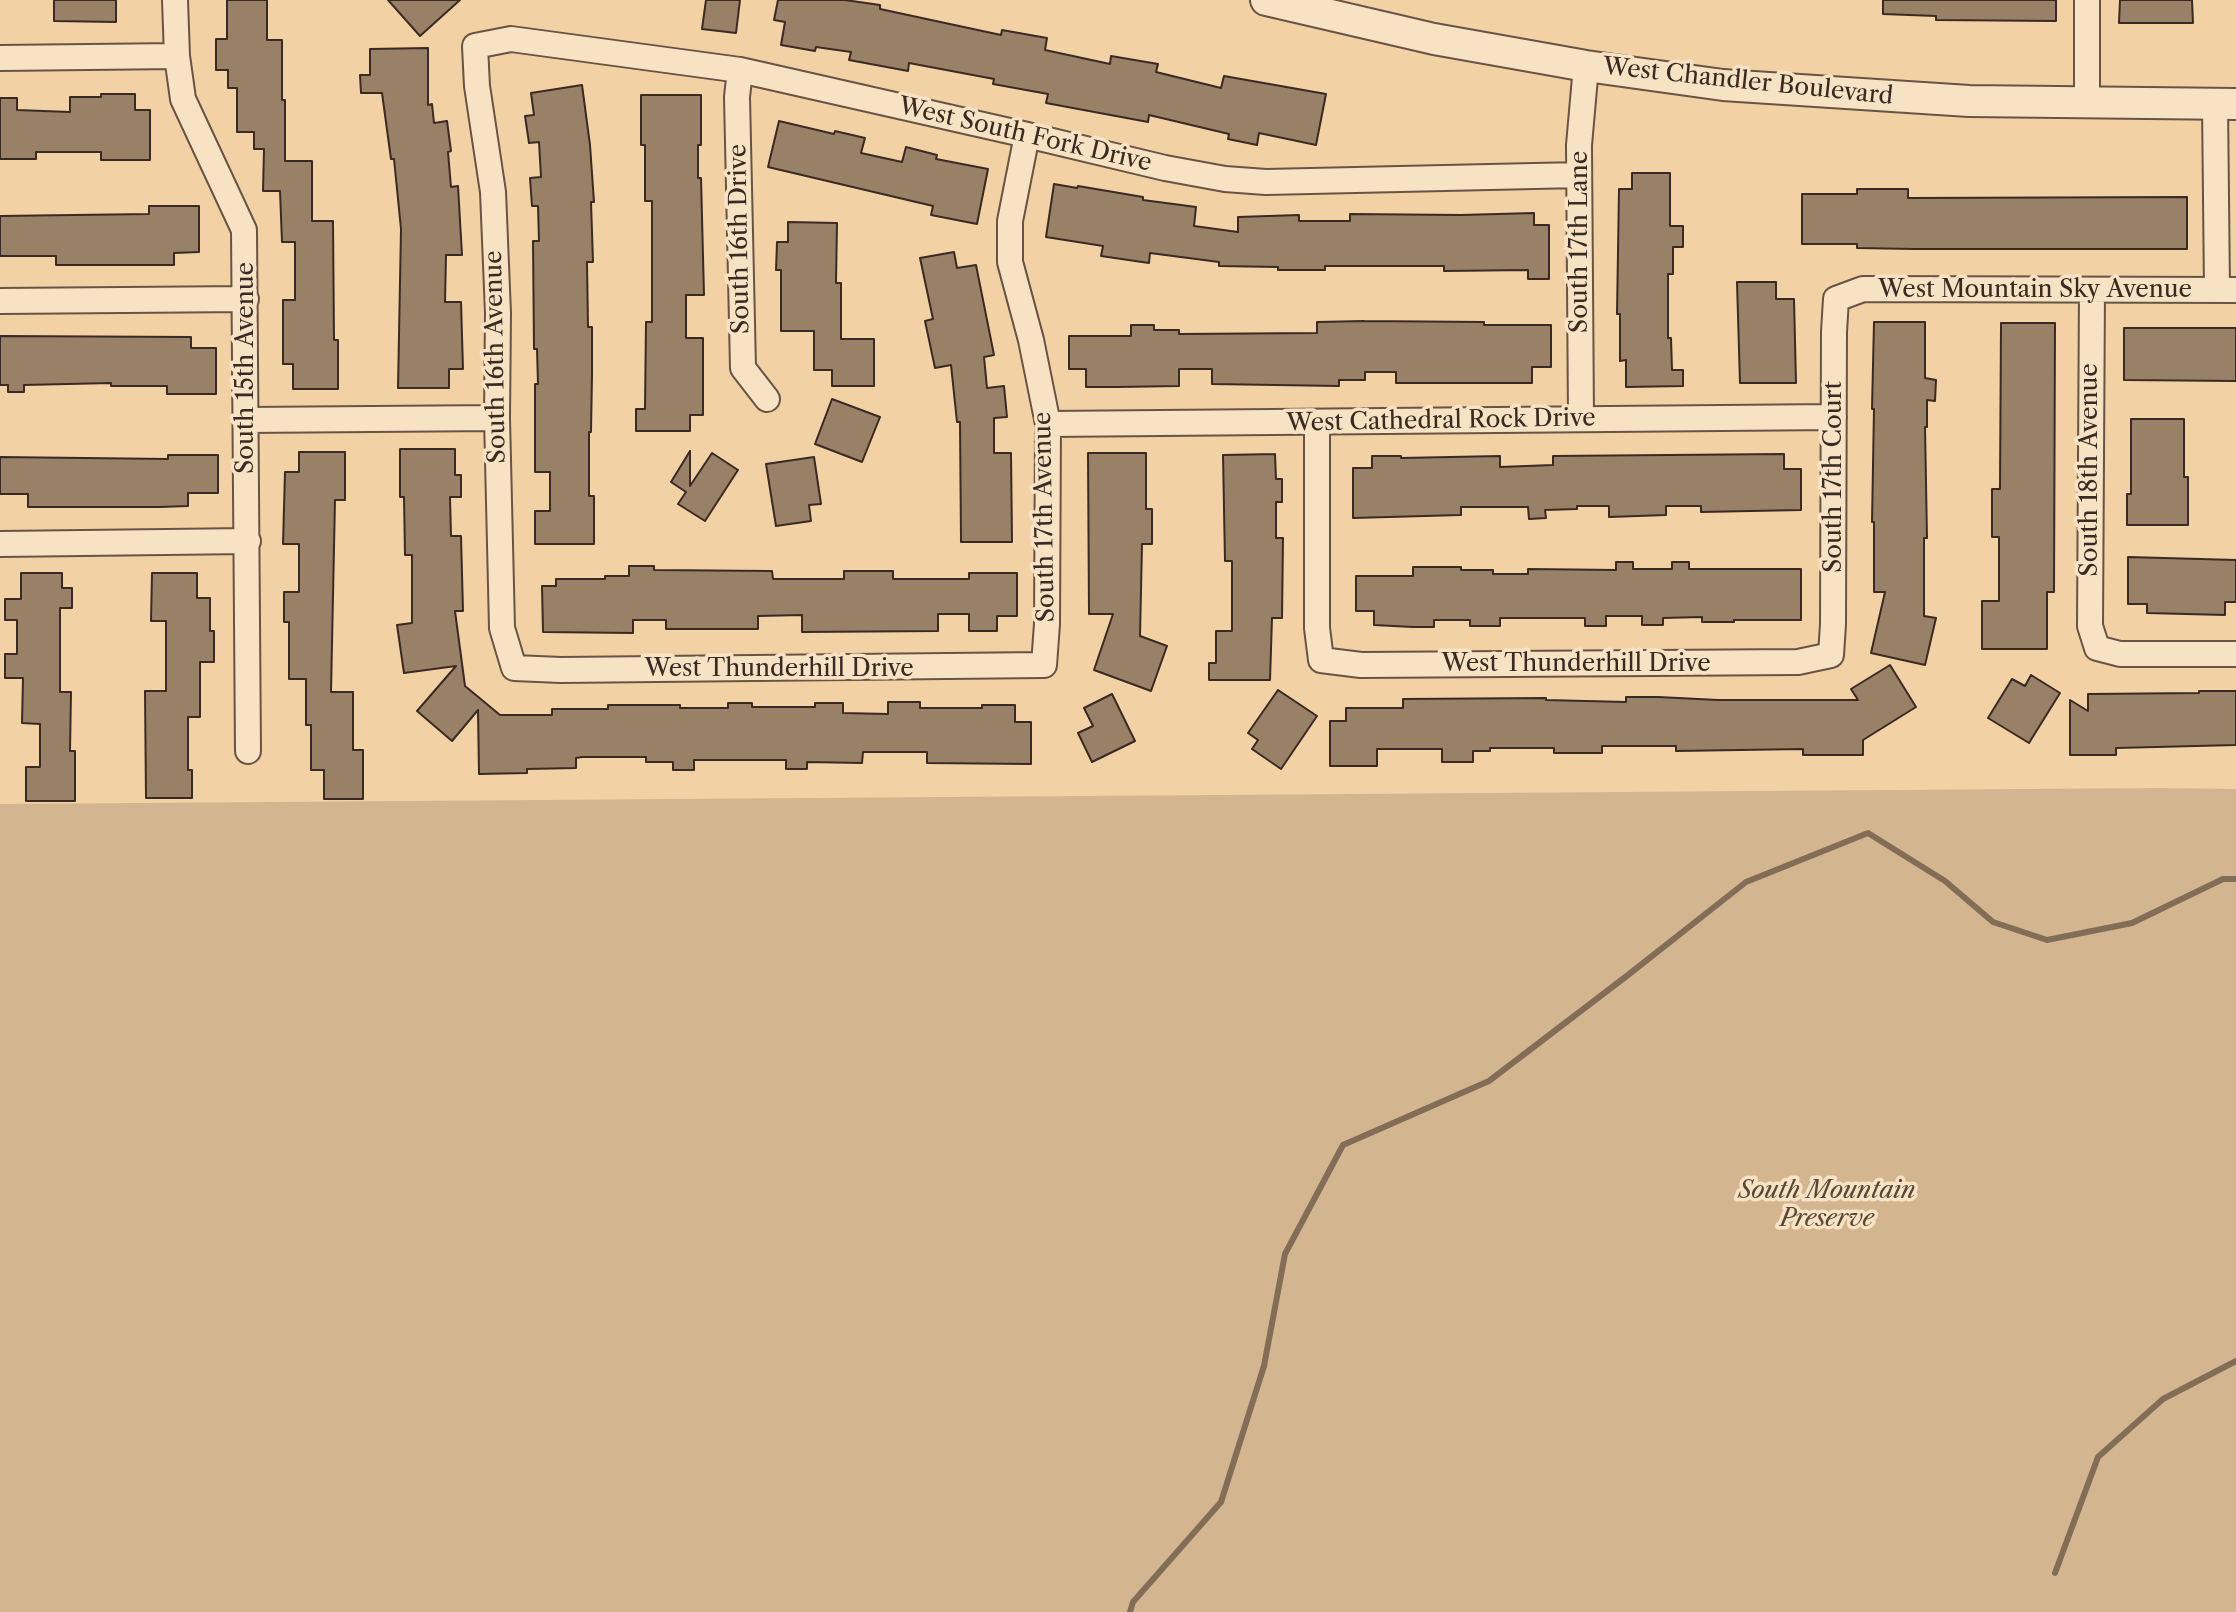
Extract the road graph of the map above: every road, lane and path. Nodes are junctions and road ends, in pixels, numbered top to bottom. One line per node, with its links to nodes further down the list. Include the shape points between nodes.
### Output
1 (175, 0): 5 (street, South 15th Avenue)
2 (1266, 0): 7 (street, West Chandler Boulevard, via 1434,39)
3 (2087, 0): 9 (street)
4 (475, 46): 8 (street, West South Fork Drive, via 511,39); 20 (street, South 16th Avenue, via 493,192)
5 (177, 56): 6 (street); 15 (street, South 15th Avenue, via 183,99 244,230)
6 (0, 58)
7 (1586, 66): 9 (street, West Chandler Boulevard, via 1841,94); 12 (street, South 17th Lane)
8 (740, 70): 11 (street, West South Fork Drive); 18 (street, South 16th Drive, via 743,368)
9 (2087, 103): 10 (street, West Chandler Boulevard)
10 (2226, 104): 14 (street)
11 (1027, 135): 12 (street, West South Fork Drive, via 1165,168 1266,182); 24 (street, South 17th Avenue, via 1010,221 1010,262)
12 (1579, 175): 21 (street, South 17th Lane)
13 (2092, 290): 14 (street, West Mountain Sky Avenue); 16 (street, West Mountain Sky Avenue, via 1863,289); 27 (street, South 18th Avenue, via 2090,626 2097,648 2120,654)
14 (2226, 290)
15 (246, 299): 17 (street); 22 (street, South 15th Avenue)
16 (1836, 299): 19 (street, South 17th Court)
17 (0, 301)
18 (767, 399)
19 (1834, 417): 21 (street, West Cathedral Rock Drive); 28 (street, South 17th Court)
20 (497, 418): 22 (street); 30 (street, South 16th Avenue, via 502,628)
21 (1581, 419): 23 (street, West Cathedral Rock Drive)
22 (246, 420): 25 (street, South 15th Avenue)
23 (1317, 422): 24 (street, West Cathedral Rock Drive); 28 (street, West Thunderhill Drive, via 1321,660 1361,665 1798,662)
24 (1048, 424): 29 (street, South 17th Avenue)
25 (248, 541): 26 (street); 31 (street, South 15th Avenue)
26 (0, 544)
27 (2236, 654)
28 (1831, 655)
29 (1044, 665): 30 (street, West Thunderhill Drive)
30 (514, 668)
31 (248, 751)

